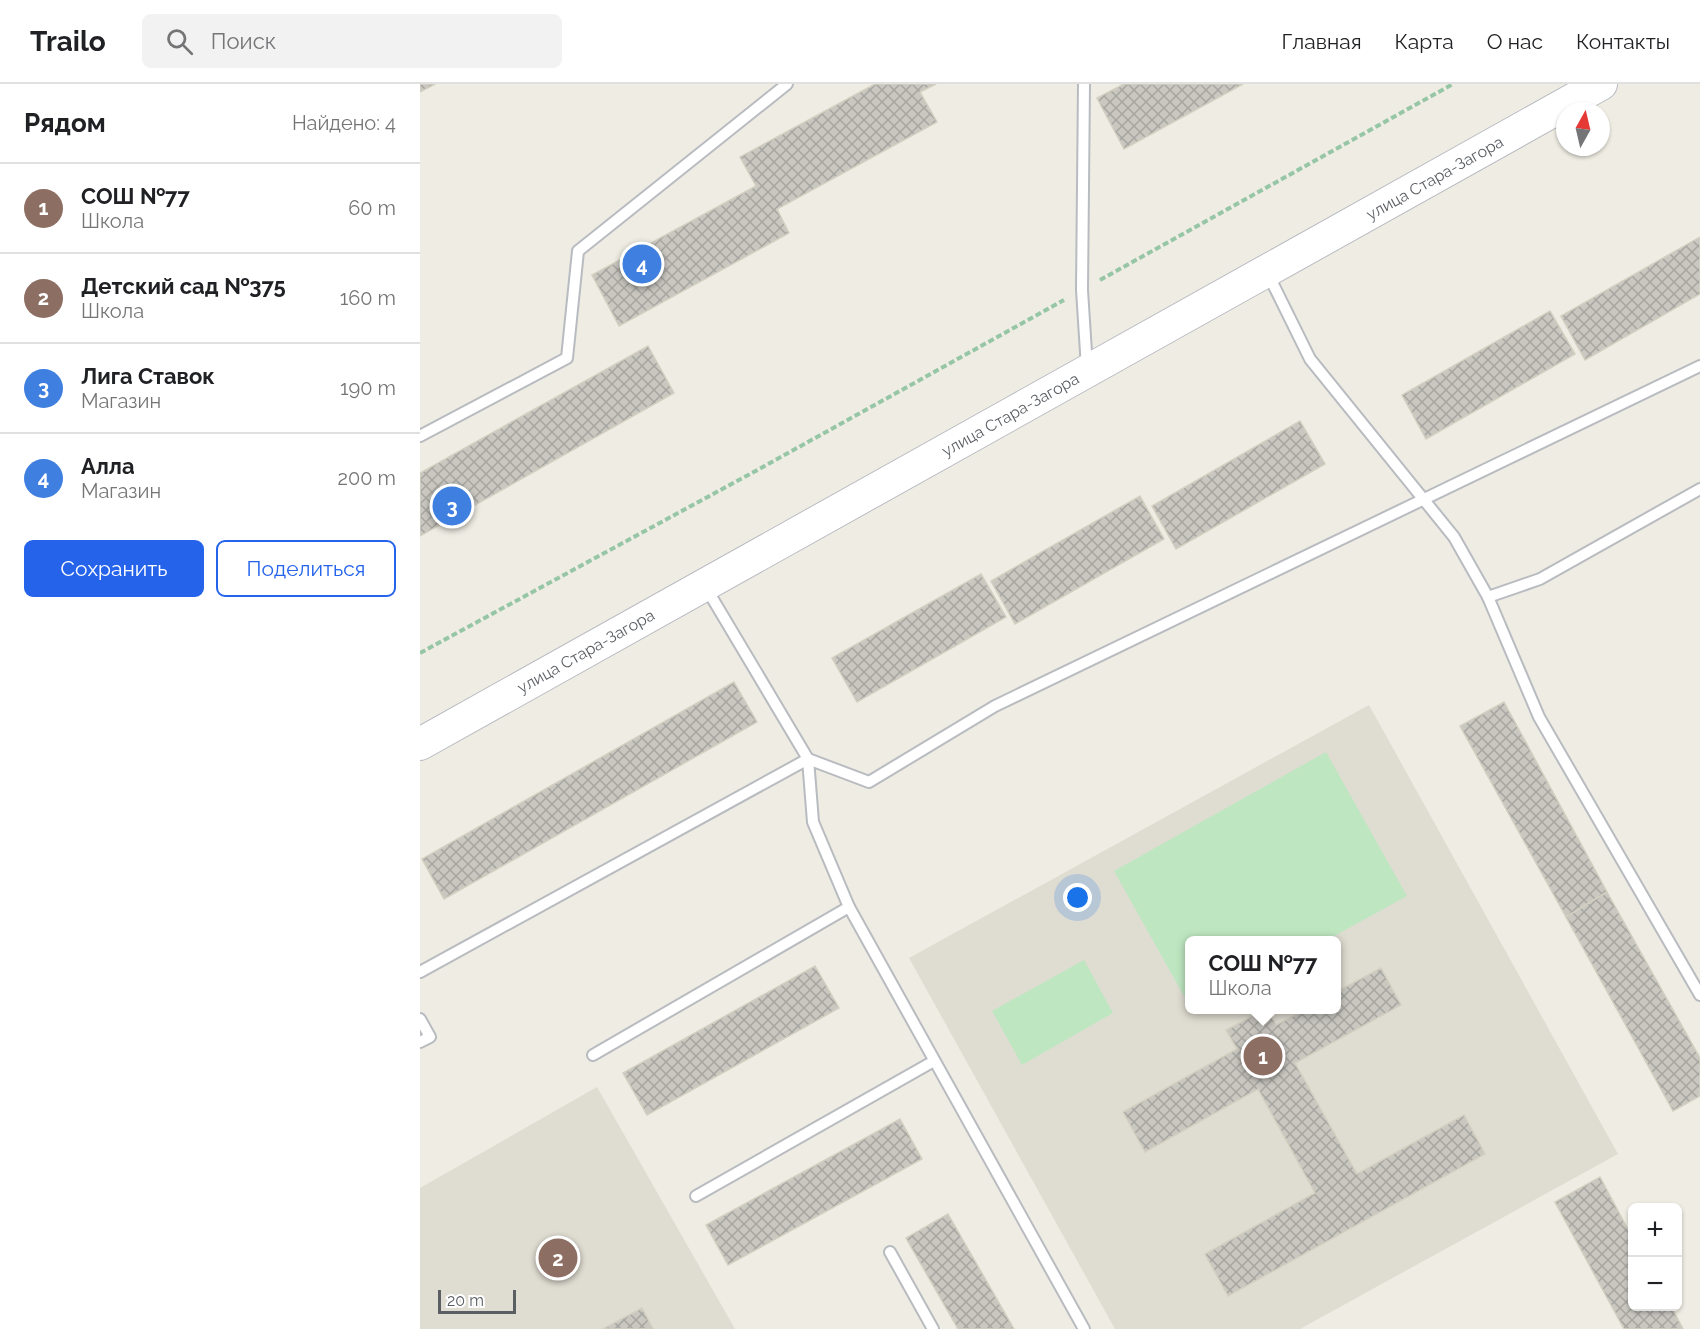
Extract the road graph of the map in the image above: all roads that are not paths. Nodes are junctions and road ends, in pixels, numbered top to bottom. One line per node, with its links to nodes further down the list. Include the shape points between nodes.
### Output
1 (787, 84): 7 (lane, via 579,251 567,358)
2 (1084, 84): 6 (lane, via 1082,290)
3 (1601, 84): 4 (main road, улица Стара-Загора)
4 (1266, 272): 6 (main road, улица Стара-Загора); 9 (lane, via 1310,359)
5 (1700, 366): 9 (lane)
6 (1088, 370): 10 (main road, улица Стара-Загора)
7 (420, 436)
8 (1700, 489): 11 (lane, via 1540,579)
9 (1423, 501): 11 (lane, via 1454,537); 13 (lane, via 994,706 869,782)
10 (703, 584): 12 (main road, улица Стара-Загора); 13 (lane)
11 (1488, 597): 16 (lane, via 1539,717)
12 (420, 744)
13 (808, 759): 14 (lane, via 813,822); 15 (lane)
14 (849, 907): 19 (lane); 20 (lane)
15 (420, 972)
16 (1700, 995)
17 (420, 1019): 18 (lane, via 430,1037)
18 (420, 1042)
19 (593, 1055)
20 (934, 1061): 21 (lane); 24 (lane)
21 (696, 1196)
22 (890, 1252): 23 (lane)
23 (933, 1329)
24 (1084, 1329)

